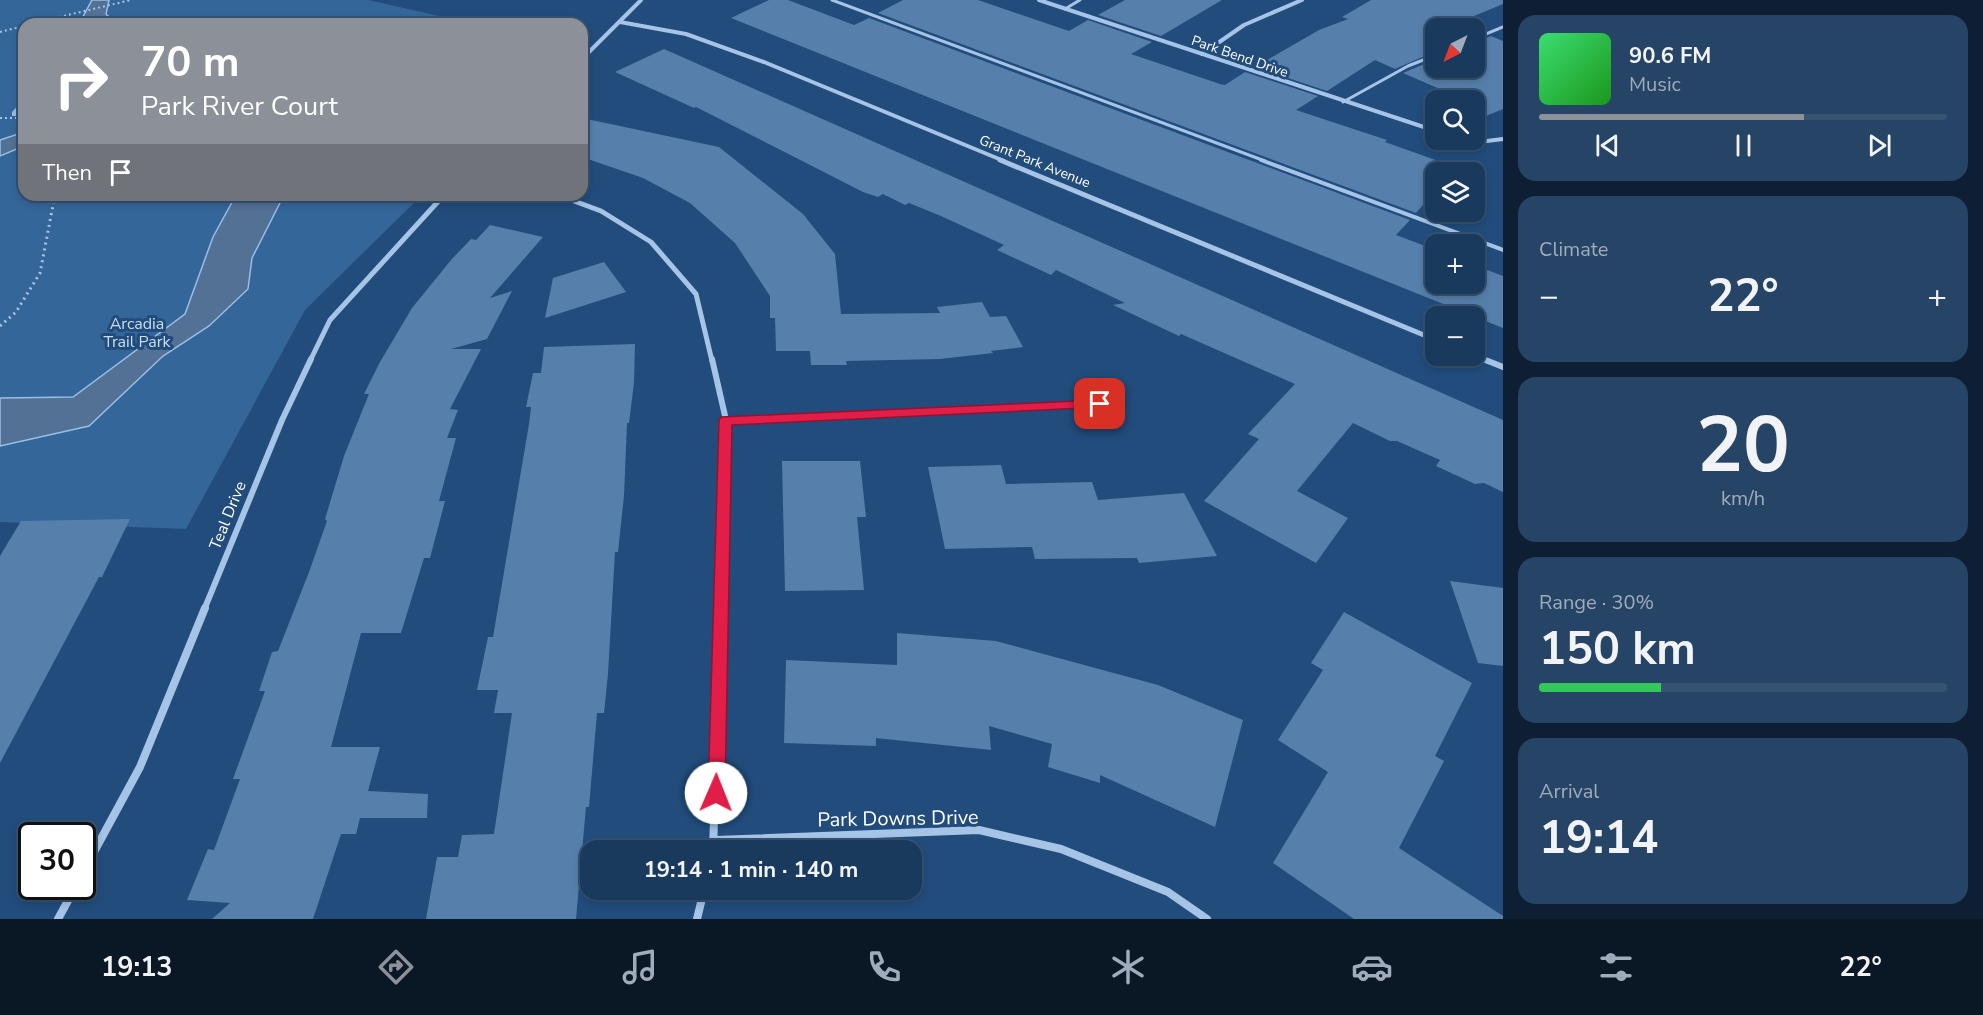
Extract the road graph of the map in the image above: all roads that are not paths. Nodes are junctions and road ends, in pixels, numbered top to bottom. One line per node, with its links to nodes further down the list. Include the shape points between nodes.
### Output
1 (642, 0): 7 (street)
2 (832, 0): 19 (lane)
3 (1039, 0): 6 (street, Park Bend Drive)
4 (1080, 0): 6 (lane)
5 (1302, 0): 11 (street, via 1244,25)
6 (1065, 9): 11 (street, Park Bend Drive)
7 (620, 22): 10 (street); 20 (street, Grant Park Avenue, via 686,34 764,62)
8 (1503, 27): 9 (lane)
9 (1485, 34)
10 (588, 52)
11 (1202, 54): 13 (street, Park Bend Drive)
12 (1425, 59): 13 (lane)
13 (1343, 102): 14 (street, Park Bend Drive)
14 (1425, 128)
15 (1503, 139): 16 (street)
16 (1485, 141)
17 (439, 201): 26 (street, Teal Drive, via 330,320 282,420 140,767)
18 (574, 201): 24 (street, via 601,211 651,242 696,294)
19 (1503, 250)
20 (1425, 334)
21 (1485, 360): 22 (street)
22 (1503, 367)
23 (1100, 404): 24 (street)
24 (726, 420): 25 (street)
25 (715, 840): 31 (street, Park Downs Drive, via 979,830 1061,849 1168,892)
26 (96, 848)
27 (68, 900): 29 (street)
28 (702, 900): 30 (street)
29 (58, 919)
30 (697, 919)
31 (1207, 919)

